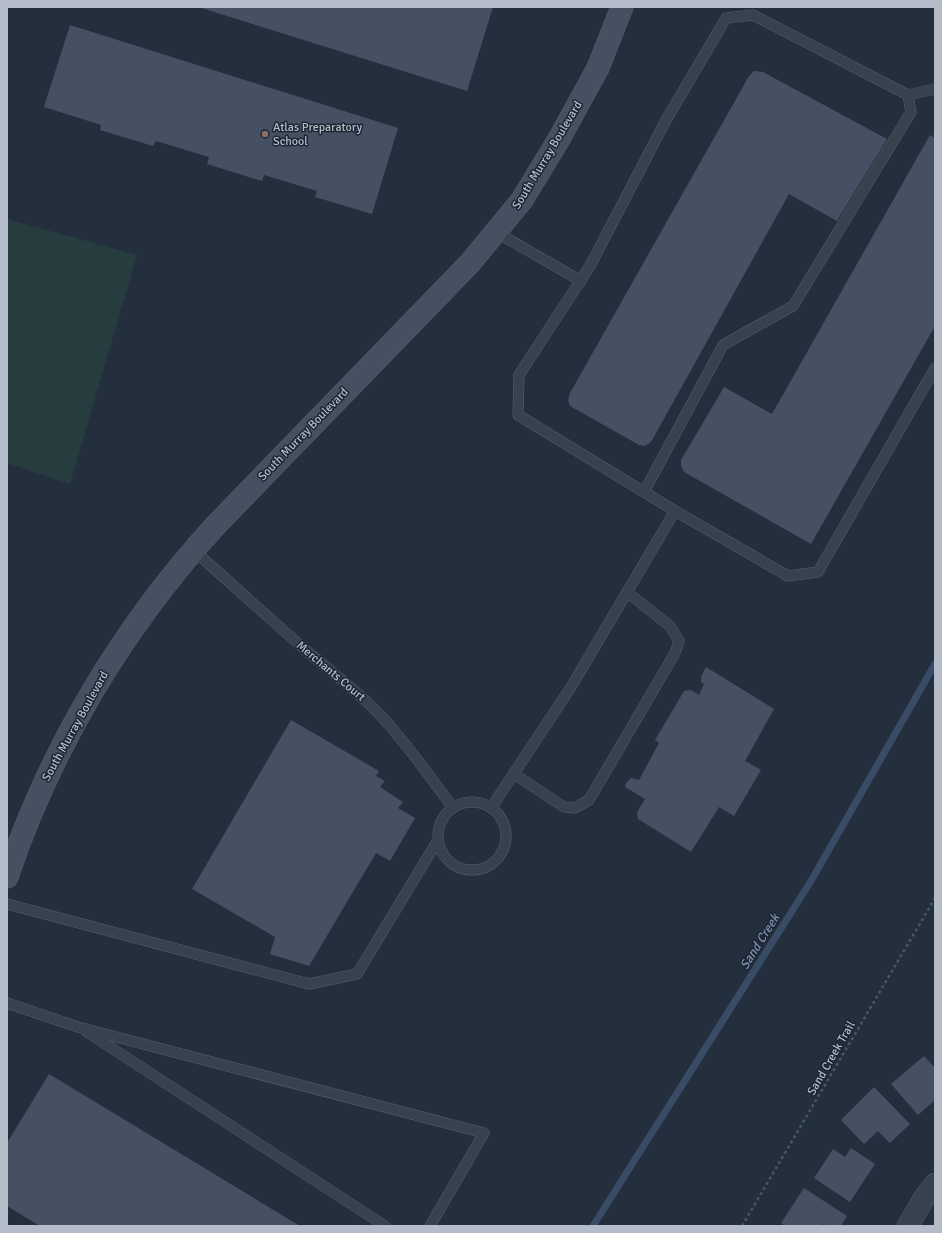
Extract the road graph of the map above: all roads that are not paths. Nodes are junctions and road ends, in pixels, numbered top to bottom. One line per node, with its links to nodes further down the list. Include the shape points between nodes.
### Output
1 (622, 7): 4 (main road, South Murray Boulevard, via 598,68 559,139 522,200)
2 (935, 89): 3 (lane)
3 (908, 95): 5 (lane, via 753,15 726,18 665,122); 7 (lane, via 911,112 793,306 724,345)
4 (496, 232): 5 (lane); 9 (main road, South Murray Boulevard, via 470,263)
5 (581, 281): 7 (lane, via 519,376 518,415)
6 (935, 368): 8 (lane, via 818,572 788,576)
7 (644, 492): 8 (lane)
8 (675, 511): 10 (lane)
9 (193, 550): 12 (lane, Merchants Court, via 371,705 420,763); 15 (main road, South Murray Boulevard, via 105,670 75,720 40,791)
10 (627, 592): 11 (lane, via 571,687); 11 (lane, via 670,626 679,641 675,653 588,800 575,808 564,807)
11 (514, 774): 13 (lane)
12 (453, 808): 13 (lane, via 472,802); 14 (lane, via 441,821)
13 (491, 808): 14 (lane, via 501,817 507,835 505,847 492,864 477,870 462,868 447,859 440,849)
14 (438, 840): 16 (lane, via 357,974 309,984)
15 (9, 867)
16 (7, 904)
17 (7, 1003): 18 (lane)
18 (78, 1026): 20 (lane); 21 (lane, via 484,1133)
19 (935, 1184): 22 (street)
20 (385, 1226)
21 (430, 1226)
22 (908, 1226)

